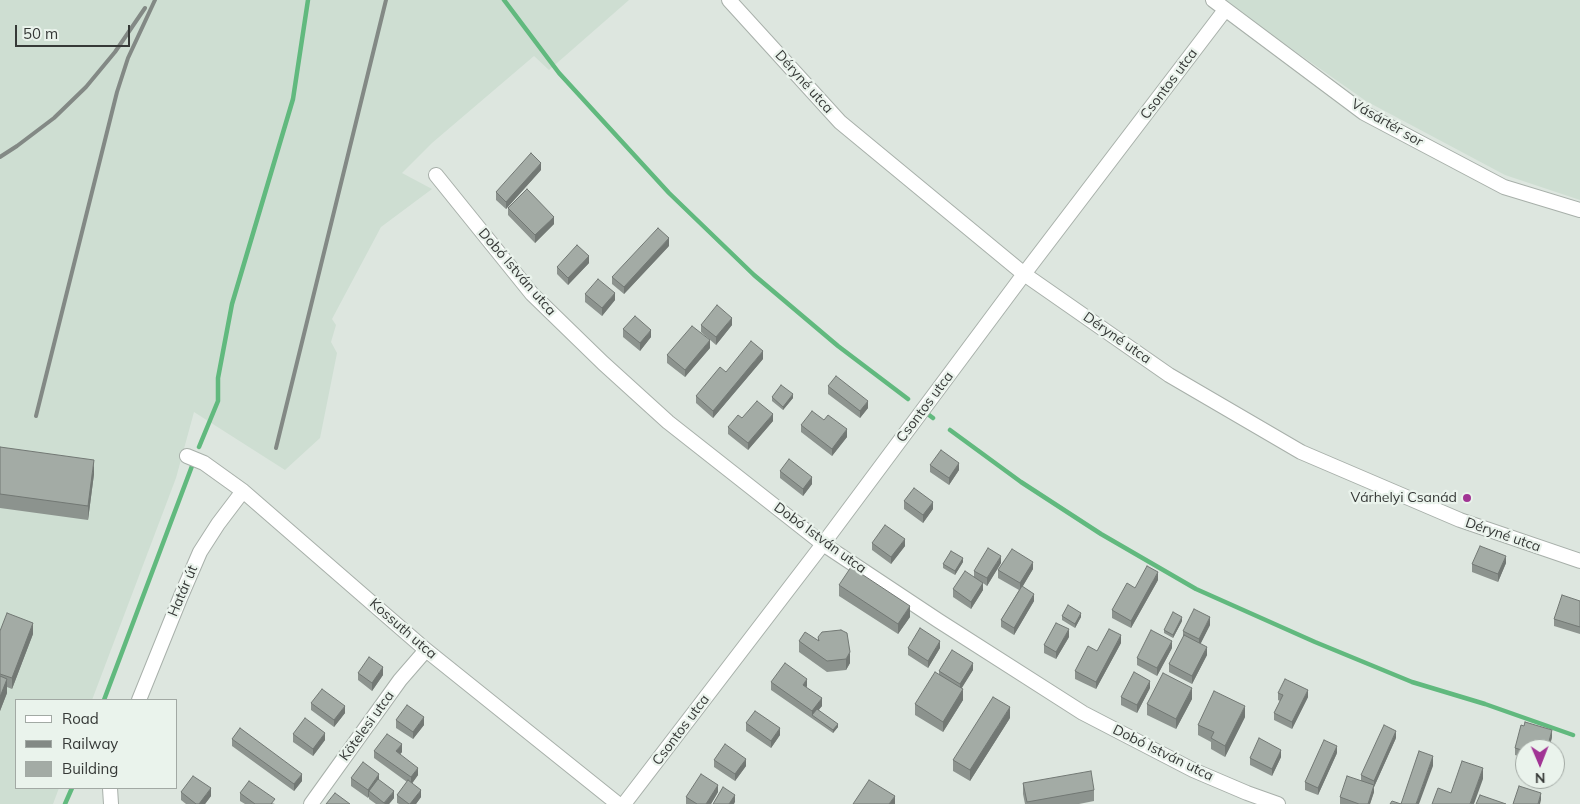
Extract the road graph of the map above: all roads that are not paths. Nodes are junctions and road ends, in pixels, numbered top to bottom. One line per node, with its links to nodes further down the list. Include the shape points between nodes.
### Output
1 (729, 0): 6 (street, Déryné utca, via 840,122)
2 (1214, 0): 3 (street, Vásártér sor)
3 (1226, 10): 5 (street, Vásártér sor, via 1364,113 1504,187); 6 (street, Csontos utca)
4 (436, 174): 9 (street, Dobó István utca, via 532,294 603,363 668,422)
5 (1580, 210)
6 (1024, 274): 9 (street, Csontos utca); 10 (street, Déryné utca, via 1169,375 1301,452 1460,520)
7 (188, 456): 8 (street, Kossuth utca, via 204,463)
8 (243, 491): 11 (street, Kossuth utca); 12 (street, Határ út, via 200,552)
9 (823, 544): 17 (street, Csontos utca); 18 (street, Dobó István utca, via 1083,713 1193,770)
10 (1580, 561)
11 (426, 650): 15 (street, Kötelesi utca, via 400,680); 16 (street, Kossuth utca)
12 (139, 699)
13 (110, 789): 14 (street)
14 (111, 804)
15 (311, 804)
16 (618, 804)
17 (624, 804)
18 (1278, 804)

